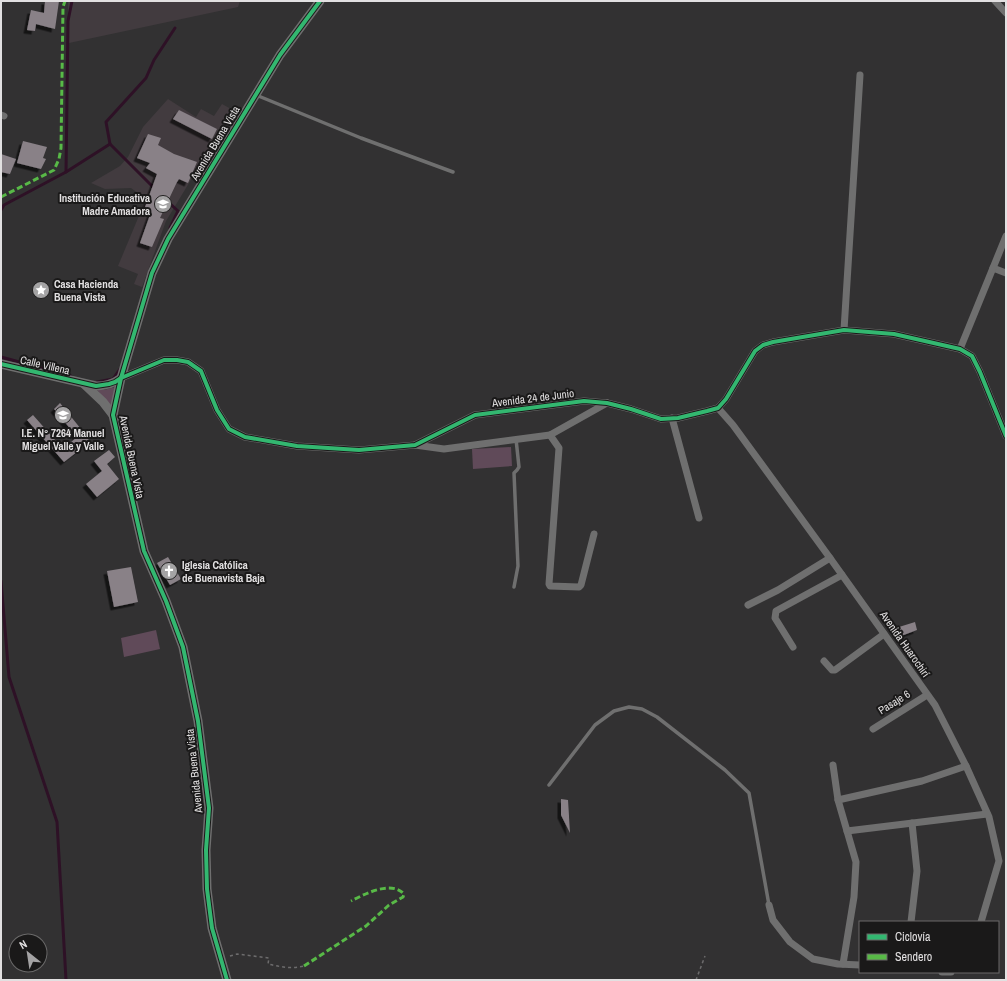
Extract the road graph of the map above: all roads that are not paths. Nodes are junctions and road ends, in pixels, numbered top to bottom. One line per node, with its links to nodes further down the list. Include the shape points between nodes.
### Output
1 (320, 1): 5 (street, Avenida Buena Vista, via 280,54)
2 (995, 1): 3 (street)
3 (1006, 13)
4 (860, 75): 10 (street)
5 (255, 95): 6 (lane, via 360,138); 13 (street, Avenida Buena Vista, via 168,239 152,273)
6 (453, 172)
7 (1006, 236): 8 (street)
8 (993, 268): 9 (street); 11 (street)
9 (1006, 274)
10 (844, 330): 11 (street, via 894,334); 16 (street, via 763,345 755,351)
11 (960, 349): 20 (street, via 972,356)
12 (1, 364): 14 (street, Calle Villena)
13 (121, 378): 14 (street, Calle Villena, via 103,386); 17 (street, Avenida Buena Vista); 22 (street, Avenida 24 de Junio, via 164,360 188,362 201,371 217,410 229,429 245,437 297,446 359,450)
14 (84, 384): 17 (street)
15 (607, 403): 18 (street, Avenida 24 de Junio, via 661,419); 19 (street, Avenida 24 de Junio); 22 (street, Avenida 24 de Junio, via 584,401 475,415)
16 (718, 408): 18 (street, Avenida 24 de Junio); 25 (street, Avenida Huarochirí)
17 (113, 415): 46 (street, Avenida Buena Vista, via 144,551 183,647 198,721 209,808 206,850 212,928)
18 (672, 418): 23 (street)
19 (550, 435): 21 (street, Avenida 24 de Junio); 24 (street, via 559,448 550,586 581,585)
20 (1006, 436)
21 (516, 439): 22 (street, Avenida 24 de Junio, via 444,449); 27 (lane, via 519,467 514,473 518,566)
22 (415, 444)
23 (699, 518)
24 (594, 534)
25 (830, 558): 26 (street, Avenida Huarochirí); 28 (street)
26 (842, 576): 29 (street, Avenida Huarochirí); 30 (street, via 776,611 775,618)
27 (514, 587)
28 (748, 605)
29 (884, 634): 31 (street, via 835,670); 32 (street, Avenida Huarochirí)
30 (793, 647)
31 (824, 661)
32 (927, 695): 33 (street, Pasaje 6); 35 (street, Avenida Huarochirí, via 935,705)
33 (873, 728)
34 (833, 765): 37 (street)
35 (966, 766): 37 (street, via 922,781); 38 (street, Avenida Huarochirí)
36 (549, 786): 41 (lane, via 595,725 614,711 630,707 642,709 657,717 725,770 749,793)
37 (838, 800): 40 (street)
38 (987, 814): 39 (street); 43 (street, Avenida Huarochirí, via 999,861)
39 (912, 823): 40 (street); 42 (street, via 918,871)
40 (847, 830): 44 (street, via 856,862 854,897)
41 (769, 905): 44 (street, via 773,920 790,942 813,959)
42 (911, 921)
43 (981, 921)
44 (843, 964): 45 (street)
45 (859, 965)
46 (227, 980)

